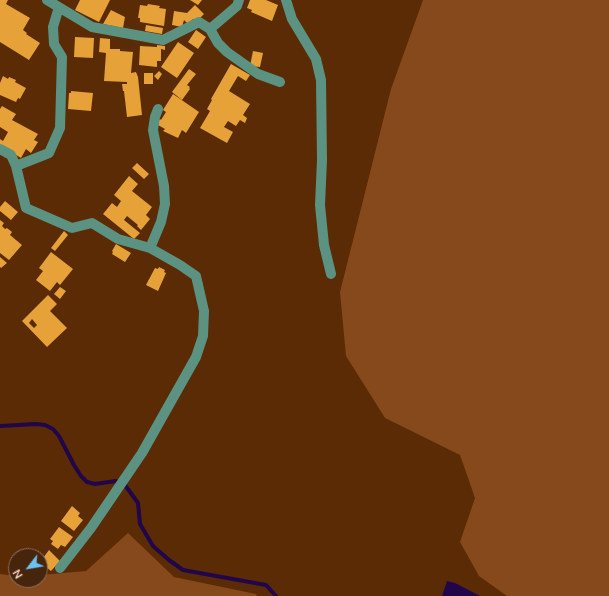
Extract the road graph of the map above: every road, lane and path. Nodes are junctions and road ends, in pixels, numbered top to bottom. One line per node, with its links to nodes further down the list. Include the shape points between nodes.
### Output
1 (47, 0): 4 (street)
2 (239, 0): 5 (street, via 237,6)
3 (286, 0): 11 (street, via 292,19 316,58 321,80 320,204 324,245)
4 (59, 7): 5 (street, via 92,27 162,40 199,22); 9 (street, via 53,27 54,44 62,57 60,128 49,153)
5 (210, 29): 6 (street, via 227,52 258,74)
6 (280, 82)
7 (158, 109): 10 (street, via 153,130 165,204 161,222)
8 (0, 149): 9 (street, via 11,155)
9 (16, 166): 10 (street, via 26,208 72,228 92,223 118,239)
10 (150, 248): 12 (street, via 196,276 204,311 203,336 196,357 142,453 91,528)
11 (331, 274)
12 (60, 568)

